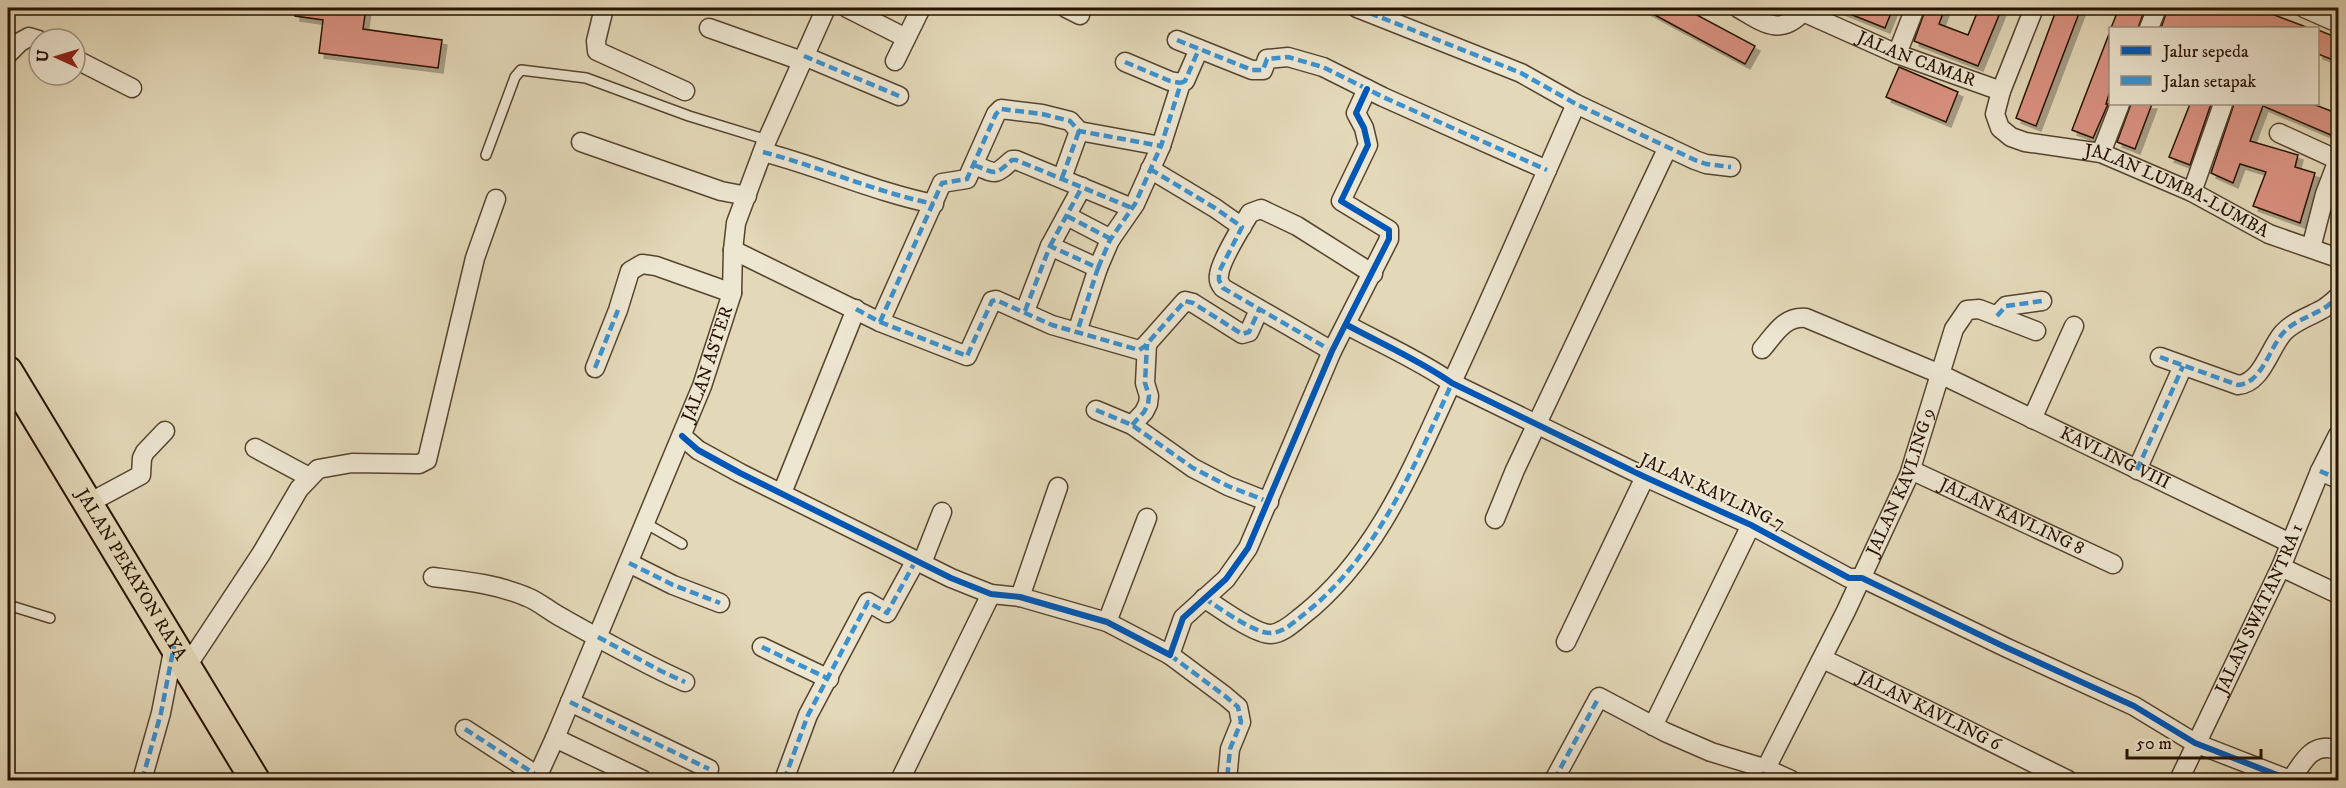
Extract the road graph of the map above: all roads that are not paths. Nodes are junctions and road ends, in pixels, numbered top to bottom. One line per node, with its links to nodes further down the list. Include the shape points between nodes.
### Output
1 (604, 8): 28 (street, via 597,51)
2 (826, 8): 21 (street, JALAN ASTER)
3 (847, 8): 16 (street)
4 (921, 8): 16 (street)
5 (1357, 8): 31 (street, via 1521,73)
6 (1738, 8): 11 (street, JALAN CAMAR, via 1768,25 1782,26 1794,22)
7 (1915, 8): 20 (street)
8 (2034, 8): 29 (street)
9 (2157, 8): 13 (street)
10 (2304, 8): 12 (street)
11 (1804, 10): 20 (street, JALAN CAMAR)
12 (2338, 22)
13 (2149, 27)
14 (709, 28): 21 (street)
15 (27, 38): 19 (street)
16 (906, 38): 22 (street)
17 (1177, 40): 18 (street)
18 (1199, 49): 25 (street); 27 (street, via 1252,70 1263,70 1267,59 1288,57 1323,67)
19 (8, 54)
20 (1897, 54): 29 (street, JALAN CAMAR)
21 (803, 58): 30 (street); 37 (street, JALAN ASTER)
22 (895, 61)
23 (1125, 62): 25 (street)
24 (87, 65): 26 (street)
25 (1181, 83): 38 (street)
26 (132, 88)
27 (1367, 89): 46 (street); 62 (street, via 1356,113 1368,145 1341,201 1389,230 1389,239)
28 (686, 91)
29 (2001, 91): 40 (street, JALAN LUMBA-LUMBA, via 1995,114 2000,128 2011,136 2025,142)
30 (899, 96)
31 (1576, 104): 39 (street); 46 (street)
32 (2120, 105): 40 (street)
33 (2223, 105): 49 (street)
34 (1079, 131): 38 (street); 43 (street, via 1070,121 1001,109); 47 (street)
35 (2279, 133): 42 (street)
36 (581, 142): 50 (street)
37 (765, 146): 41 (lane, via 586,78 521,70); 50 (street, JALAN ASTER); 52 (street, via 898,196)
38 (1161, 146): 45 (street)
39 (1668, 147): 44 (street, via 1706,164); 86 (street)
40 (2101, 153): 49 (street, JALAN LUMBA-LUMBA)
41 (486, 155)
42 (2338, 160): 58 (street)
43 (974, 165): 47 (street, via 997,173 1016,160); 52 (street, via 967,179 942,183)
44 (1731, 166)
45 (1150, 169): 53 (street); 55 (street)
46 (1547, 170): 83 (street)
47 (1062, 178): 48 (street)
48 (1082, 187): 53 (street); 54 (street)
49 (2192, 192): 58 (street, JALAN LUMBA-LUMBA, via 2269,234)
50 (747, 196): 59 (street, JALAN ASTER, via 736,223)
51 (496, 199): 95 (street, via 475,258 427,460 419,464 333,465 318,469)
52 (934, 204): 70 (street)
53 (1132, 208): 56 (street)
54 (1067, 216): 56 (street); 57 (street)
55 (1242, 227): 62 (street, via 1250,213 1261,209 1297,226); 67 (street, via 1219,272 1219,280 1223,288)
56 (1111, 239): 61 (street)
57 (1050, 246): 61 (street); 68 (street)
58 (2311, 248): 60 (street, JALAN LUMBA-LUMBA)
59 (733, 250): 63 (street, JALAN ASTER); 66 (street)
60 (2338, 258)
61 (1098, 268): 74 (street)
62 (1373, 274): 71 (street)
63 (732, 293): 80 (street, via 642,264 630,271); 90 (street, JALAN ASTER)
64 (2338, 297): 79 (street, via 2283,333 2259,372 2244,385)
65 (2042, 301): 69 (street, via 2006,306)
66 (856, 309): 70 (street); 99 (street)
67 (1259, 310): 75 (street, via 1249,332 1242,334 1185,301); 77 (street)
68 (1025, 311): 70 (street, via 998,300 992,302 967,356); 74 (street)
69 (1997, 316): 73 (street, JALAN KAVLING 9); 82 (street, JALAN KAVLING 9, via 1979,309 1967,310 1954,329)
70 (880, 322)
71 (1347, 325): 77 (street); 83 (street, JALAN KAVLING 7, via 1425,364)
72 (2074, 326): 85 (street)
73 (2036, 331)
74 (1077, 332): 75 (street, via 1139,350)
75 (1147, 344): 87 (street, via 1148,404)
76 (1762, 349): 82 (street, KAVLING VIII, via 1788,320 1806,318)
77 (1332, 351): 100 (street)
78 (2160, 357): 79 (street)
79 (2183, 366): 93 (street)
80 (595, 368)
81 (8, 371): 101 (main road, JALAN PEKAYON RAYA)
82 (1940, 374): 85 (street, KAVLING VIII); 92 (street, JALAN KAVLING 9)
83 (1452, 383): 86 (street, JALAN KAVLING 7); 118 (street, via 1394,505 1356,564 1315,606 1289,626 1270,634 1258,631)
84 (1096, 410): 87 (street)
85 (2032, 419): 93 (street, KAVLING VIII)
86 (1536, 423): 96 (street, JALAN KAVLING 7); 104 (street)
87 (1132, 424): 100 (street, via 1193,468)
88 (165, 431): 101 (street, via 145,452 141,475)
89 (2338, 435): 94 (street, JALAN SWATANTRA 1)
90 (682, 436): 99 (street, via 698,450); 105 (street, JALAN ASTER)
91 (255, 447): 95 (street)
92 (1911, 470): 111 (street, JALAN KAVLING 8); 114 (street, JALAN KAVLING 9)
93 (2137, 470): 107 (street, KAVLING VIII)
94 (2320, 471): 97 (street); 107 (street, JALAN SWATANTRA 1)
95 (309, 477): 127 (street, via 261,554)
96 (1645, 477): 106 (street, JALAN KAVLING 7); 124 (street)
97 (2338, 479)
98 (1059, 488): 117 (street)
99 (782, 494): 110 (street)
100 (1269, 502): 118 (street, via 1248,548 1226,579)
101 (87, 504): 127 (main road, JALAN PEKAYON RAYA)
102 (942, 512): 110 (street)
103 (1147, 518): 122 (street)
104 (1495, 519)
105 (645, 523): 108 (lane); 109 (street, JALAN ASTER)
106 (1751, 525): 114 (street, JALAN KAVLING 7, via 1849,578); 132 (street)
107 (2290, 543): 112 (street, JALAN SWATANTRA 1)
108 (682, 544)
109 (629, 563): 119 (street); 123 (street, JALAN ASTER)
110 (919, 563): 115 (street); 129 (street, via 887,613 867,602)
111 (2113, 564)
112 (2281, 567): 116 (street); 135 (street, JALAN SWATANTRA 1)
113 (433, 577): 123 (street, via 469,581 522,595)
114 (1862, 578): 128 (street, JALAN KAVLING 9); 135 (street, JALAN KAVLING 7, via 2134,706)
115 (991, 594): 117 (street); 144 (street)
116 (2338, 594)
117 (1020, 597): 122 (street)
118 (1204, 598): 126 (street, via 1183,618)
119 (720, 603)
120 (8, 606): 121 (lane)
121 (50, 618)
122 (1107, 622): 126 (street)
123 (598, 637): 130 (street); 131 (street, JALAN ASTER)
124 (1566, 642)
125 (762, 647): 129 (street)
126 (1170, 655): 145 (street, via 1238,707 1241,722 1230,749)
127 (181, 656): 140 (street); 141 (main road, JALAN PEKAYON RAYA)
128 (1823, 658): 138 (street, JALAN KAVLING 9); 148 (street, JALAN KAVLING 6)
129 (828, 679): 143 (street, via 808,715)
130 (685, 682)
131 (570, 702): 134 (street, JALAN ASTER); 137 (street)
132 (1653, 726): 138 (street); 146 (street, via 1599,697)
133 (465, 729): 139 (street)
134 (555, 738): 139 (street, JALAN ASTER); 142 (street)
135 (2195, 743): 149 (street, JALAN SWATANTRA 1); 150 (street, JALAN KAVLING 7)
136 (2335, 749): 150 (street, via 2317,748 2308,754)
137 (709, 769)
138 (1764, 775): 147 (street)
139 (539, 779)
140 (142, 780)
141 (255, 780)
142 (643, 780)
143 (784, 780)
144 (900, 780)
145 (1227, 780)
146 (1554, 780)
147 (1791, 780)
148 (2068, 780)
149 (2179, 780)
150 (2291, 780)

